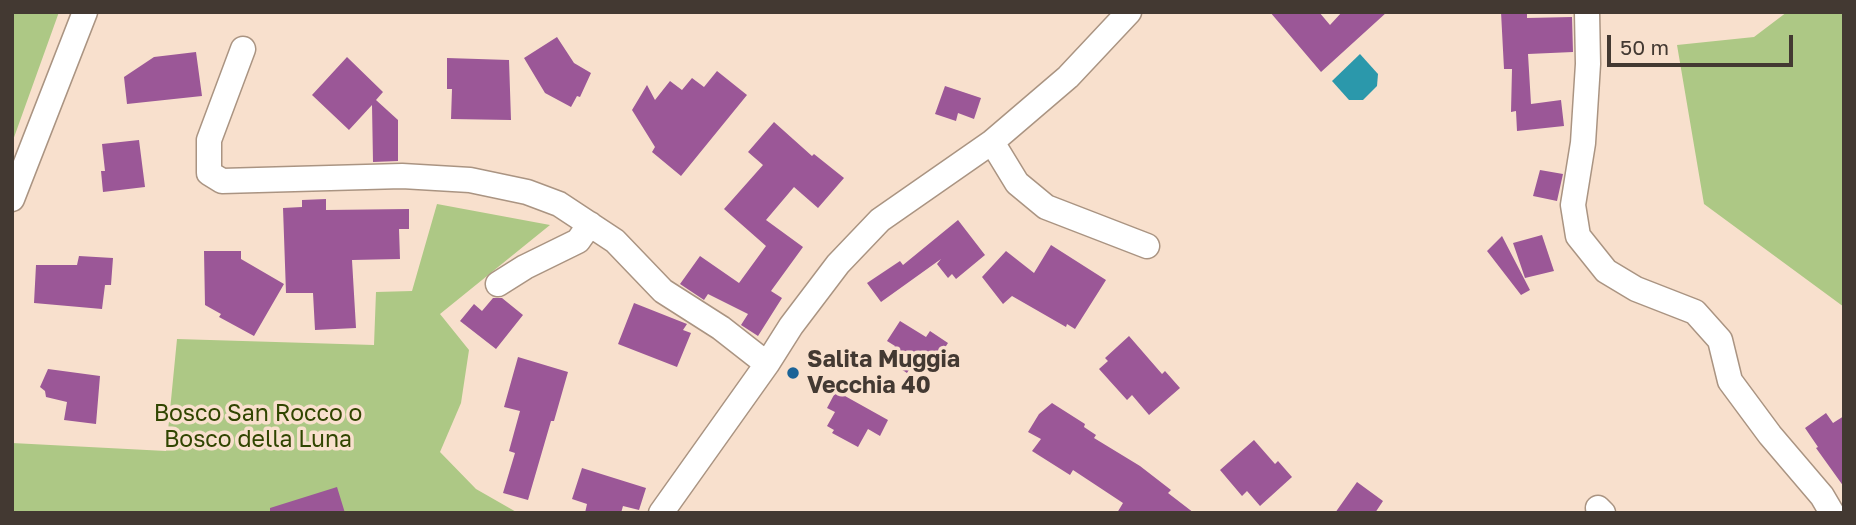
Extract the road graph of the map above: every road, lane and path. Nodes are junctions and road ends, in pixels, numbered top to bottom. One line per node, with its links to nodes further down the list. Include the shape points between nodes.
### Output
1 (85, 12): 6 (street)
2 (1129, 12): 5 (street, via 1068,77)
3 (1587, 12): 12 (street, via 1583,143 1573,205 1578,236 1606,271 1636,289 1695,312 1720,341 1730,381)
4 (243, 49): 7 (street, via 209,140 209,173 222,181 402,176 470,180 527,192 559,204)
5 (992, 142): 8 (street, via 1017,183 1046,207); 10 (street, via 880,220 838,264)
6 (12, 199)
7 (590, 224): 9 (street, via 578,241); 10 (street, via 663,290)
8 (1147, 246)
9 (498, 284)
10 (767, 364): 11 (street)
11 (661, 513)
12 (1832, 513)

